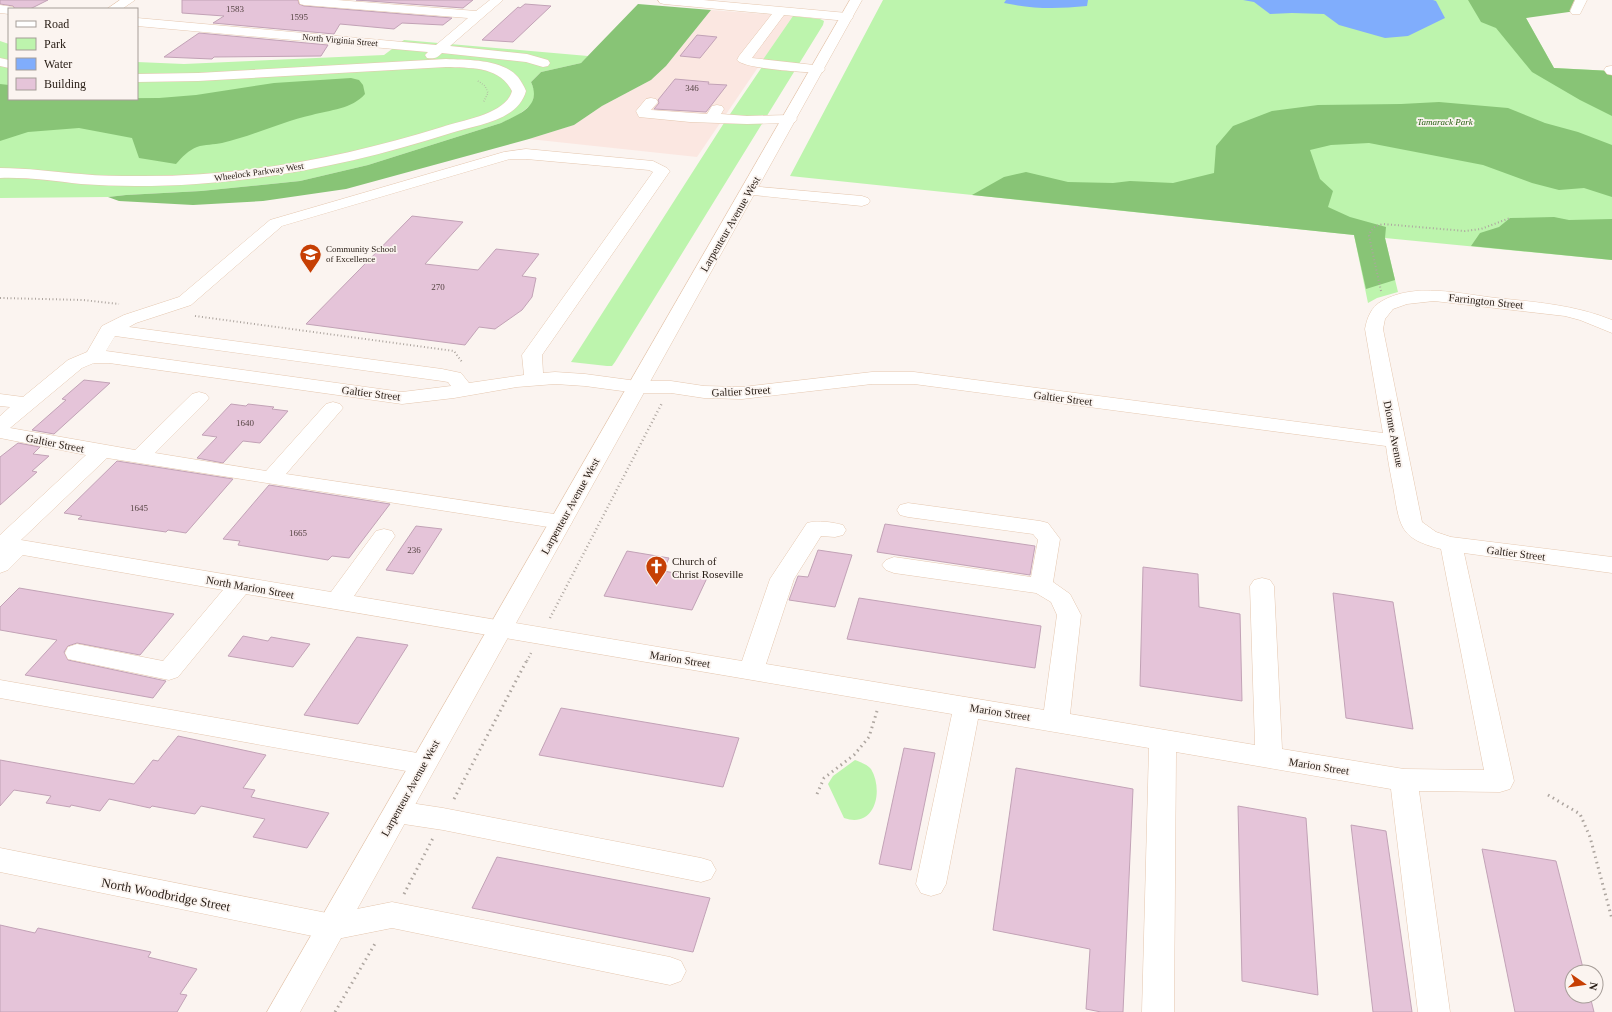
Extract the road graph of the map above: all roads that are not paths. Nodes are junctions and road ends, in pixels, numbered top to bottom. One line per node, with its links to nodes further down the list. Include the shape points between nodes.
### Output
1 (129, 0): 7 (street)
2 (497, 0): 9 (street)
3 (667, 0): 6 (street)
4 (856, 0): 10 (street, Larpenteur Avenue West)
5 (304, 1): 9 (street)
6 (740, 4): 8 (street)
7 (115, 8)
8 (781, 11): 10 (street); 15 (street, via 744,59 747,62)
9 (479, 15): 12 (street)
10 (847, 17): 15 (street, Larpenteur Avenue West)
11 (138, 22): 12 (street, North Virginia Street)
12 (439, 49): 13 (street, North Virginia Street, via 527,58); 14 (street)
13 (543, 63)
14 (422, 66): 16 (street, Wheelock Parkway West, via 198,78); 19 (street, Wheelock Parkway West, via 463,68 481,73 491,77 502,92 496,105 487,112); 19 (street, Wheelock Parkway West, via 482,66 507,74 516,83 518,95 509,106 491,117 473,124)
15 (818, 69): 18 (street, Larpenteur Avenue West)
16 (138, 78)
17 (651, 102): 18 (street, via 643,111 644,114 690,118 714,114 747,120)
18 (790, 119): 23 (street, Larpenteur Avenue West)
19 (458, 126): 21 (street, Wheelock Parkway West, via 355,156 272,172 211,179 150,181)
20 (0, 173): 21 (street, Wheelock Parkway West, via 30,173)
21 (55, 177): 22 (street, Wheelock Parkway West)
22 (0, 179)
23 (749, 191): 24 (street); 30 (street, Larpenteur Avenue West)
24 (862, 201)
25 (1612, 327): 26 (street, Farrington Street, via 1586,316 1565,311 1450,297 1416,297 1388,305 1374,320)
26 (1374, 329): 38 (street, Dionne Avenue)
27 (109, 330): 28 (street); 29 (street, via 130,319 184,301 276,223 509,155 526,154 653,166 662,171 532,355); 31 (street, via 454,377)
28 (90, 358): 31 (street, Galtier Street, via 109,357 402,398); 34 (street, via 75,364)
29 (534, 379): 30 (street, Galtier Street, via 585,380); 31 (street, Galtier Street)
30 (637, 387): 38 (street, Galtier Street, via 742,393 872,378 914,378); 43 (street, Larpenteur Avenue West)
31 (464, 390)
32 (200, 398): 40 (street)
33 (0, 400): 34 (street)
34 (26, 404): 36 (street)
35 (333, 408): 41 (street)
36 (0, 426)
37 (0, 432): 39 (street, Galtier Street, via 48,443)
38 (1395, 441): 45 (street, Dionne Avenue, via 1410,521)
39 (102, 451): 40 (street, Galtier Street); 48 (street)
40 (140, 457): 41 (street, Galtier Street)
41 (271, 478): 43 (street, Galtier Street)
42 (908, 510): 52 (street, via 1040,528 1049,540)
43 (561, 522): 55 (street, Larpenteur Avenue West)
44 (835, 530): 57 (street, via 815,528 782,579)
45 (1421, 535): 47 (street, Galtier Street)
46 (384, 536): 54 (street)
47 (1451, 544): 50 (street, Galtier Street); 64 (street, Marion Street, via 1500,781)
48 (5, 550): 51 (street, North Marion Street)
49 (894, 565): 52 (street)
50 (1612, 565)
51 (240, 585): 54 (street, North Marion Street); 56 (street, via 169,671)
52 (1041, 586): 60 (street, via 1065,601 1069,615)
53 (1262, 586): 62 (street)
54 (337, 602): 55 (street, North Marion Street)
55 (500, 629): 57 (street, Marion Street); 63 (street, Larpenteur Avenue West)
56 (77, 653)
57 (751, 671): 59 (street, Marion Street)
58 (0, 689): 63 (street)
59 (967, 707): 60 (street, Marion Street); 68 (street)
60 (1056, 722): 61 (street, Marion Street)
61 (1163, 740): 62 (street, Marion Street); 72 (street)
62 (1269, 757): 64 (street, Marion Street)
63 (423, 764): 65 (street, Larpenteur Avenue West)
64 (1404, 780): 73 (street)
65 (396, 812): 67 (street); 69 (street, Larpenteur Avenue West)
66 (0, 860): 69 (street, North Woodbridge Street)
67 (701, 870)
68 (931, 884)
69 (332, 927): 70 (street, via 392,915); 71 (street, Larpenteur Avenue West)
70 (670, 971)
71 (283, 1012)
72 (1158, 1012)
73 (1434, 1012)

